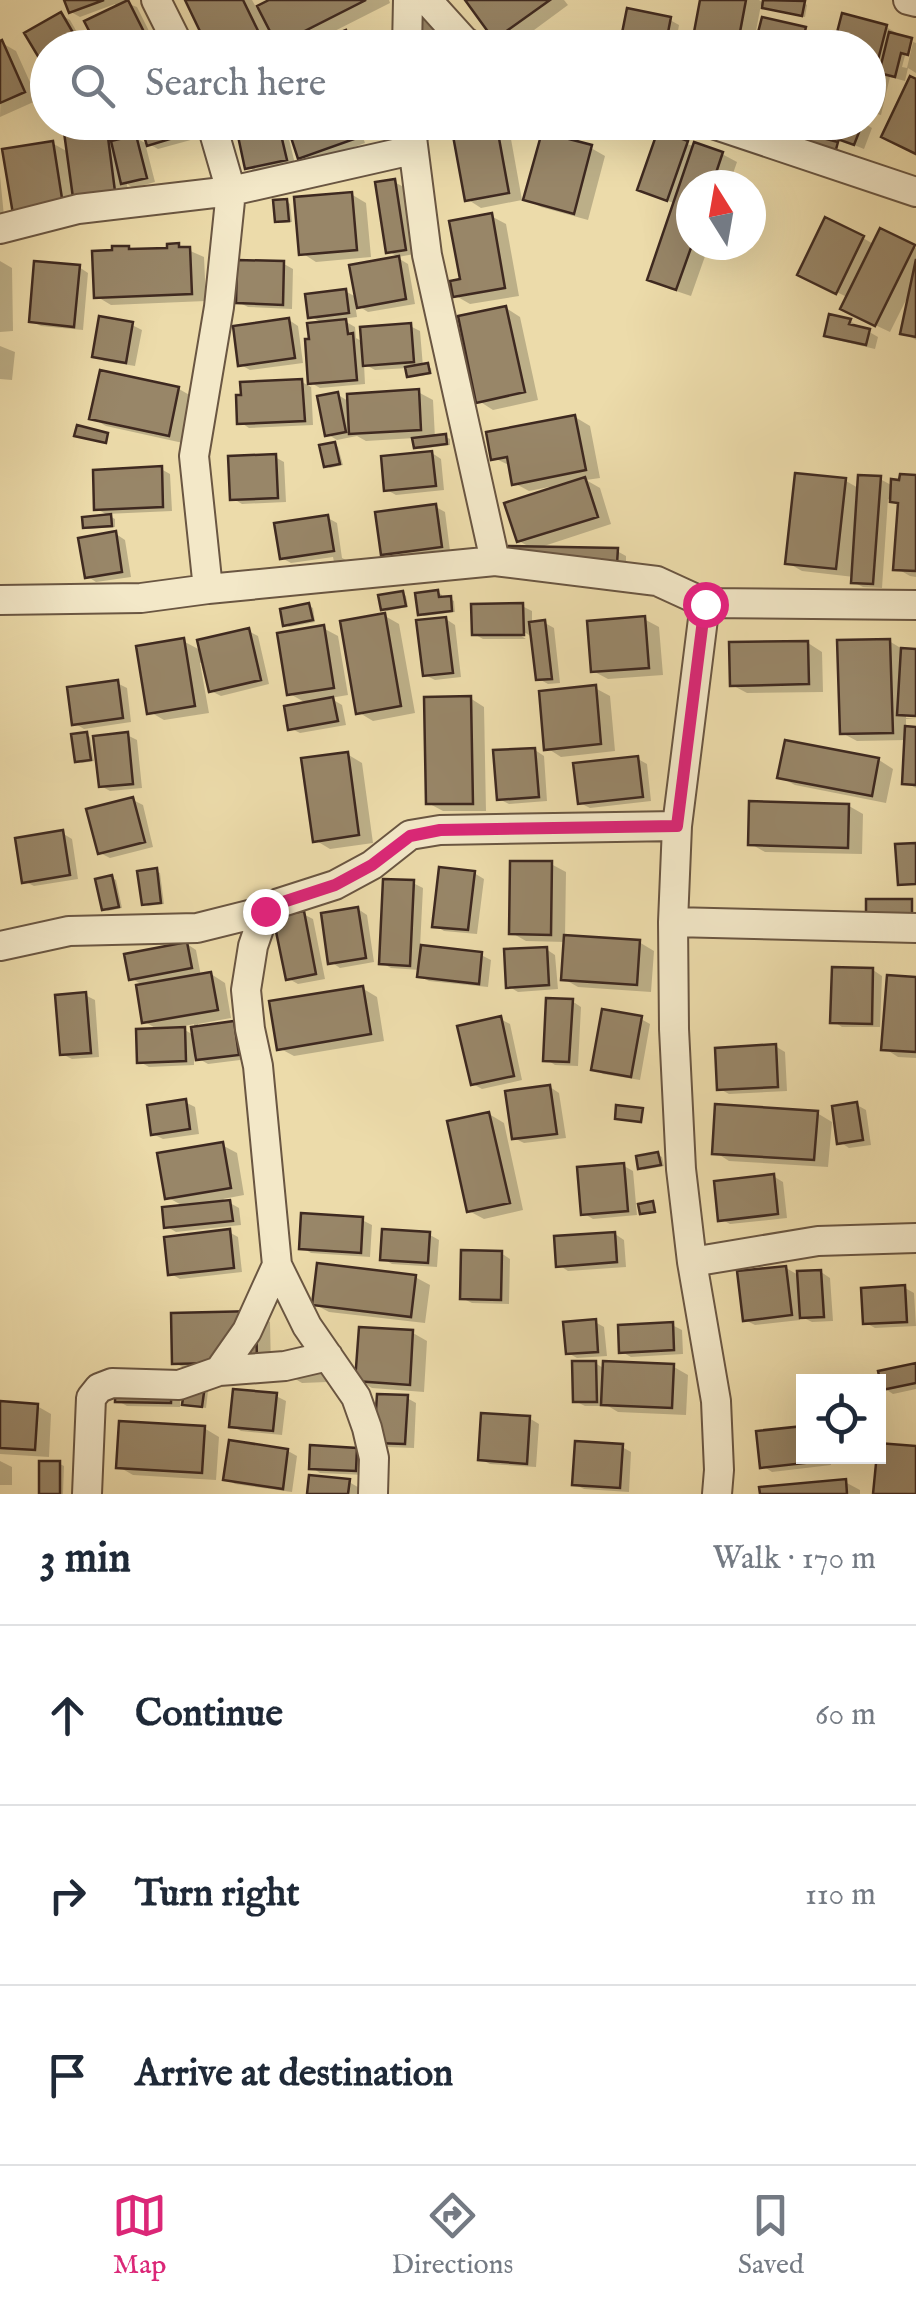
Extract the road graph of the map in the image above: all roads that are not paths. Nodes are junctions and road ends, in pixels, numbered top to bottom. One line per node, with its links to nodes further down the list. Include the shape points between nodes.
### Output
1 (156, 0): 6 (street)
2 (408, 0): 7 (street)
3 (427, 0): 8 (street)
4 (908, 0): 5 (street)
5 (916, 2)
6 (171, 30)
7 (408, 30)
8 (454, 30)
9 (216, 140): 13 (street)
10 (398, 140): 13 (street)
11 (412, 140): 16 (street, via 427,255)
12 (761, 140): 14 (street)
13 (231, 190): 15 (street, via 78,210); 17 (street, via 194,456)
14 (916, 192)
15 (0, 229)
16 (495, 561): 17 (street); 19 (street, via 657,581)
17 (208, 589): 18 (street, via 140,598)
18 (0, 600)
19 (705, 604): 20 (street); 21 (street)
20 (916, 605)
21 (677, 826): 22 (street, via 410,836 335,885); 23 (street)
22 (265, 911): 25 (street, via 197,928 69,931); 28 (street, via 246,990)
23 (673, 922): 24 (street); 27 (street, via 680,1169)
24 (916, 928)
25 (0, 946)
26 (916, 1238): 27 (street, via 818,1242)
27 (692, 1262): 33 (street, via 716,1401)
28 (278, 1265): 29 (street); 30 (street)
29 (328, 1356): 30 (street); 32 (street, via 367,1428)
30 (220, 1371): 31 (street, via 179,1384 100,1388 91,1398)
31 (87, 1494)
32 (374, 1494)
33 (717, 1494)

